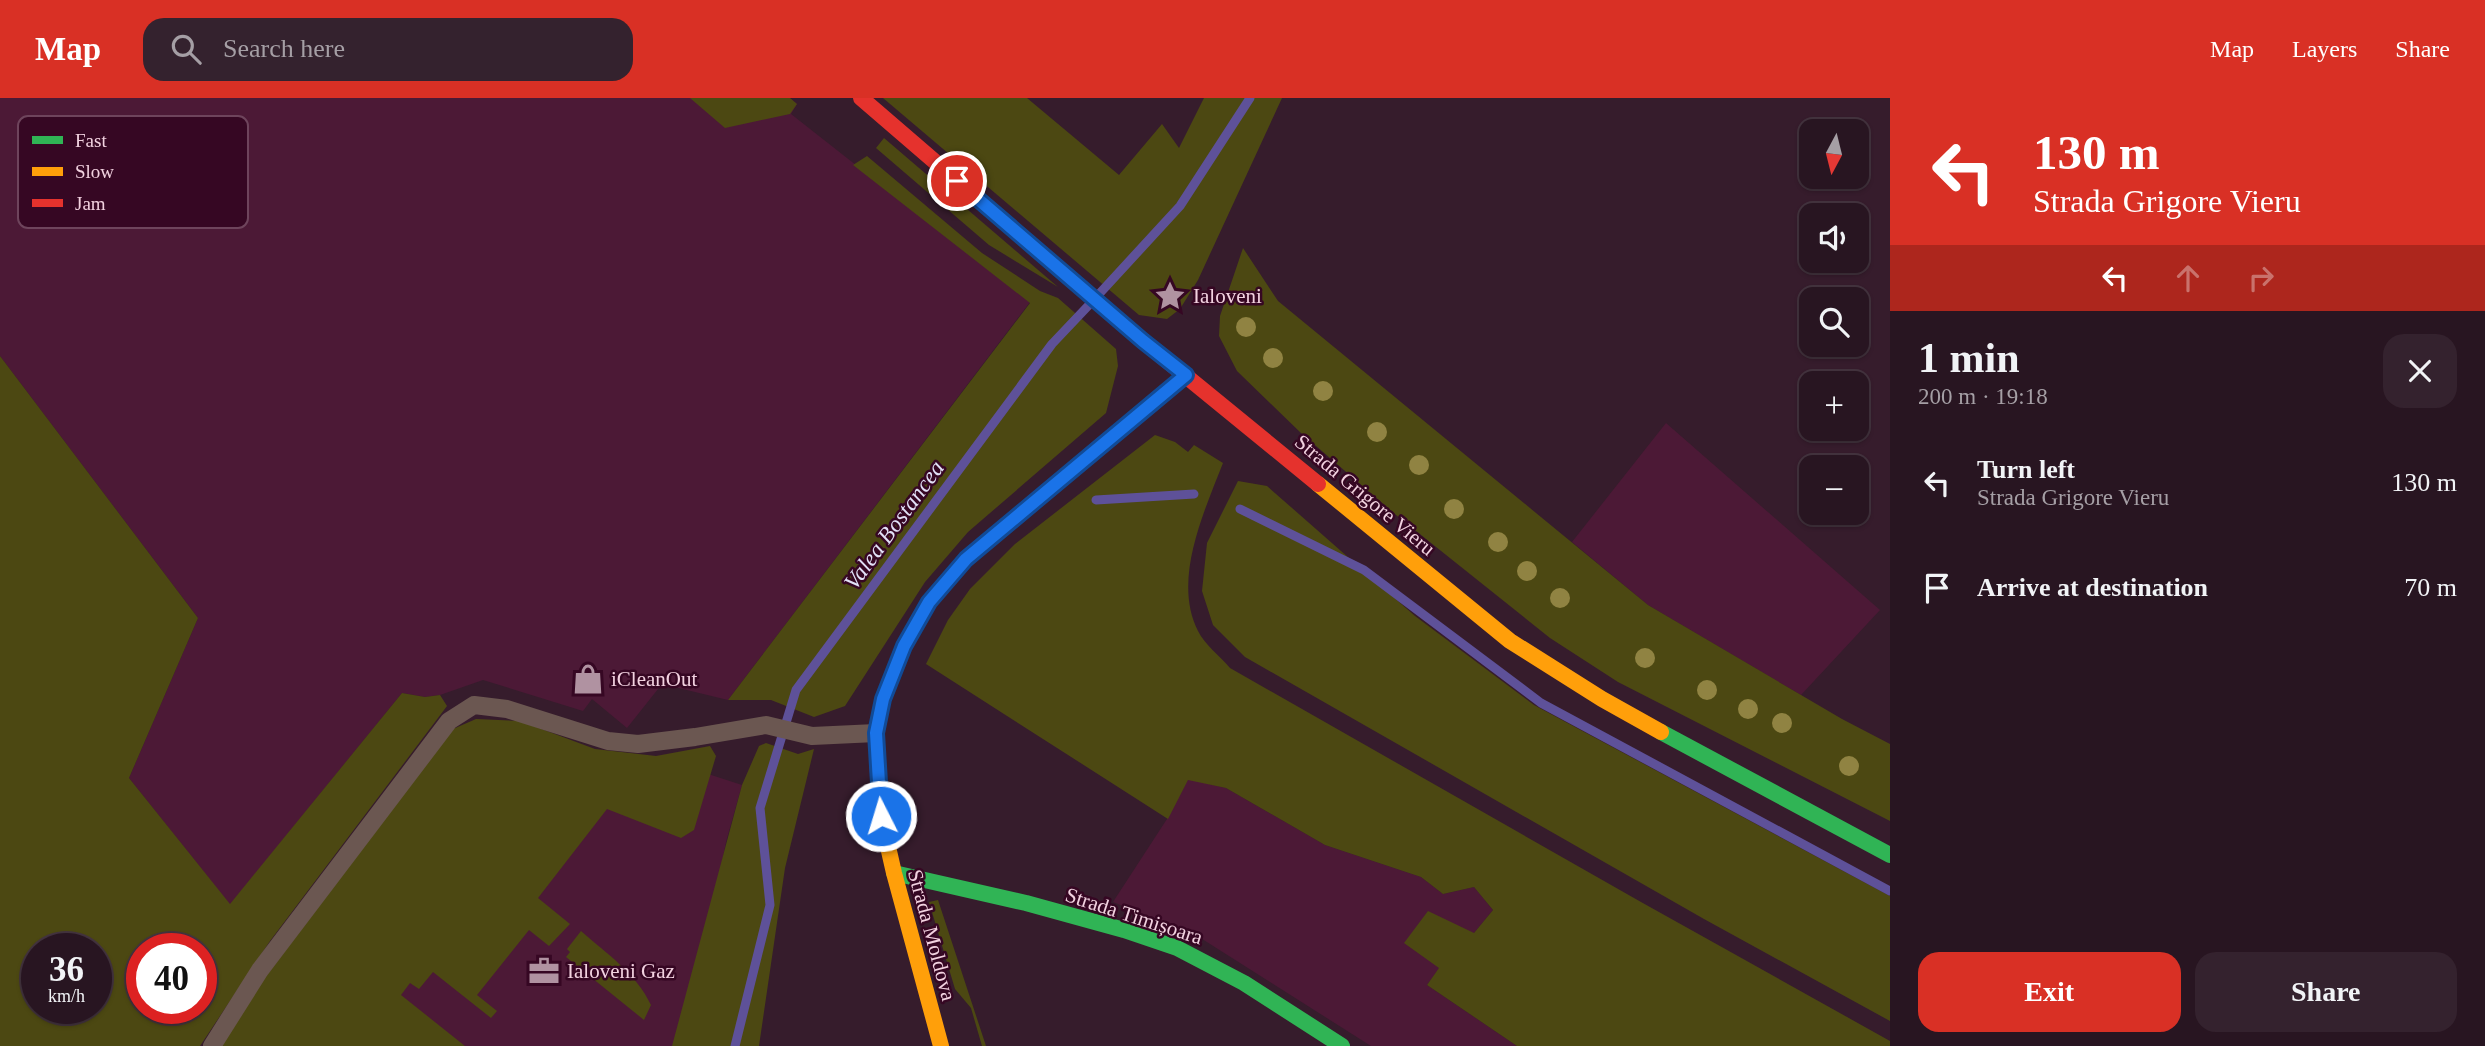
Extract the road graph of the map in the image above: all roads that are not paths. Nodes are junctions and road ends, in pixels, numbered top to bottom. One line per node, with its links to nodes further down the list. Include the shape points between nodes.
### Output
1 (861, 98): 2 (street, Strada Grigore Vieru)
2 (1186, 375): 3 (street, Strada Moldova, via 966,559 929,602 904,646 883,699); 4 (street, Strada Grigore Vieru, via 1461,602 1553,670)
3 (876, 733): 5 (street, Strada Moldova, via 881,816); 6 (lane, via 812,736 766,724 638,744 608,741 507,709 474,705 449,721 260,970)
4 (1890, 855)
5 (894, 873): 7 (street, Strada Moldova); 8 (street, Strada Timișoara, via 1006,897 1161,943 1210,964)
6 (212, 1046)
7 (941, 1046)
8 (1342, 1046)

